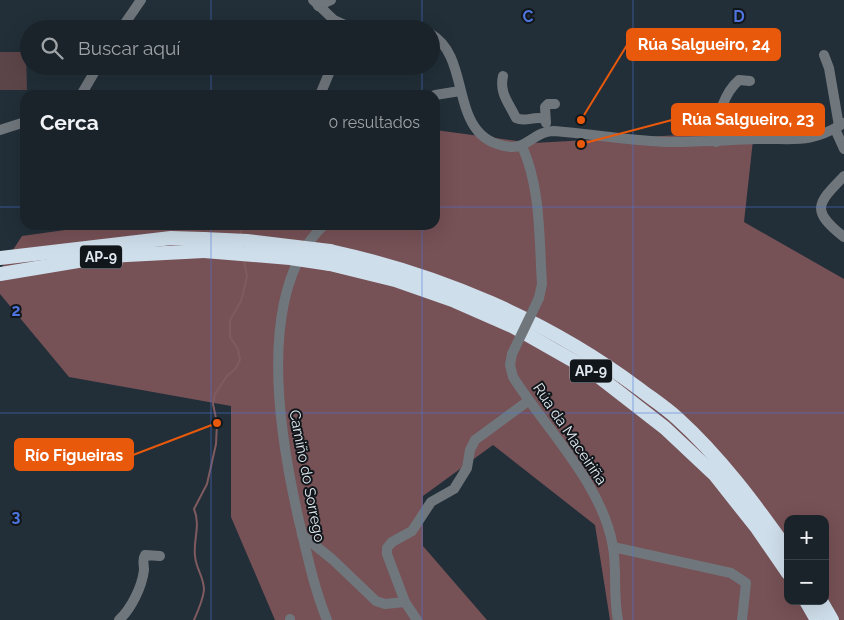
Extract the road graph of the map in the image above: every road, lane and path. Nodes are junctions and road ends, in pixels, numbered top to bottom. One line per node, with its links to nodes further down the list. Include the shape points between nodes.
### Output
1 (141, 0): 4 (street)
2 (331, 0): 3 (street)
3 (316, 3): 5 (street)
4 (127, 20)
5 (332, 20)
6 (440, 41): 14 (street, via 452,59)
7 (824, 55): 19 (street)
8 (93, 75): 12 (street)
9 (328, 75): 13 (street)
10 (503, 76): 17 (street, via 503,95 516,118)
11 (750, 81): 22 (street, via 739,80 722,105)
12 (84, 90)
13 (322, 90)
14 (460, 91): 15 (street); 23 (street, via 467,116 482,134 505,146)
15 (440, 94)
16 (555, 104): 17 (street, via 545,107)
17 (545, 119): 21 (street)
18 (20, 124): 20 (street)
19 (839, 126): 22 (street, via 811,139); 24 (street)
20 (0, 130)
21 (548, 131): 22 (street, via 661,141); 23 (street)
22 (716, 142)
23 (522, 146): 32 (street, Rúa da Maceiriña, bridge, via 535,189 542,284 510,365 513,377)
24 (844, 149)
25 (844, 176): 27 (street, via 821,203 823,219)
26 (320, 230): 33 (street, Camiño do Sorrego, via 308,243 285,300 278,368 278,403)
27 (844, 237)
28 (204, 245): 29 (highway, AP-9, via 171,238); 30 (highway, AP-9, bridge, via 248,241); 31 (highway, AP-9, via 108,256)
29 (0, 258)
30 (330, 258): 34 (highway, AP-9, via 398,268 452,287 518,315 601,360 682,423 725,467); 37 (highway, AP-9, via 456,301 512,326 593,372 666,428 715,475)
31 (0, 274)
32 (528, 401): 35 (street, Rúa da Maceiriña, via 592,490); 38 (street, via 475,440 467,468 454,489 431,502 412,531 387,548 386,554)
33 (302, 535): 38 (street, via 376,601); 42 (street, Camiño do Sorrego)
34 (784, 546)
35 (613, 547): 44 (street, Rúa da Maceiriña); 45 (street, via 730,573 746,583)
36 (160, 556): 41 (street, via 145,555 143,558 144,571 130,608)
37 (784, 567)
38 (405, 602): 43 (street)
39 (808, 605): 46 (highway)
40 (823, 605): 47 (highway)
41 (119, 620)
42 (327, 620)
43 (417, 620)
44 (618, 620)
45 (742, 620)
46 (817, 620)
47 (832, 620)

